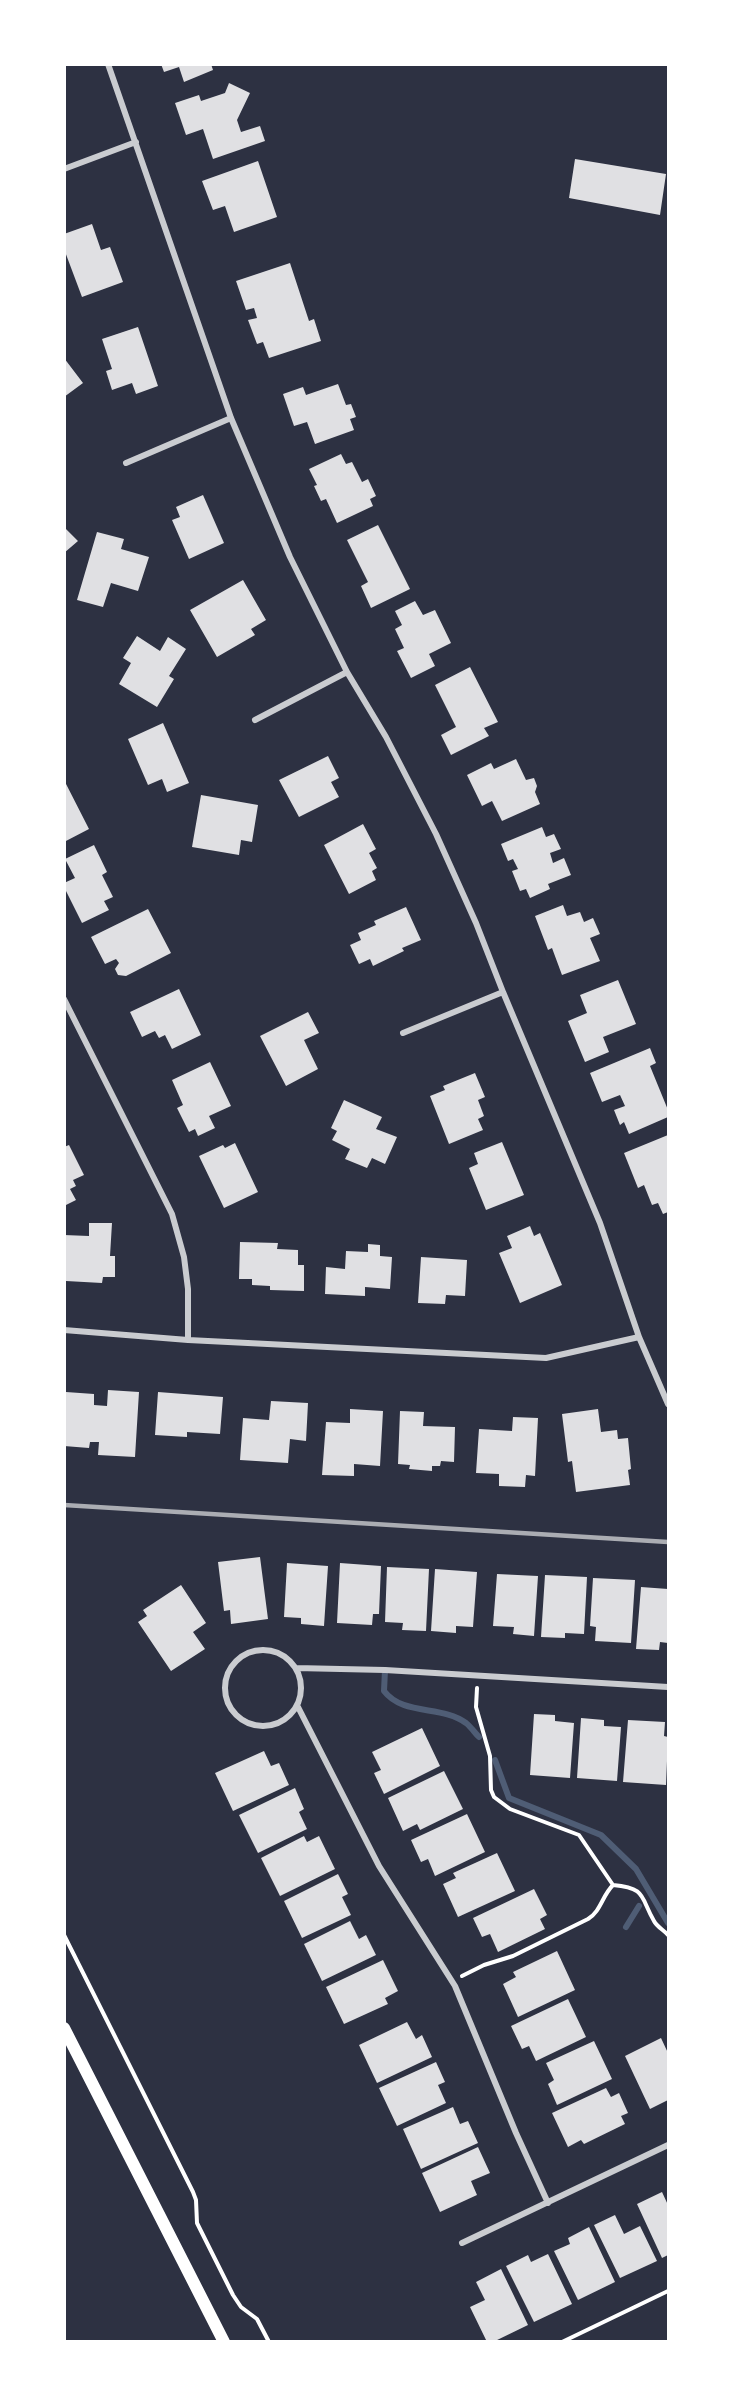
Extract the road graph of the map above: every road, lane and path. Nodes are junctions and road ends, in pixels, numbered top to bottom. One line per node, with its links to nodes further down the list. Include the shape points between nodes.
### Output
1 (108, 64): 2 (street)
2 (136, 142): 3 (street); 4 (street)
3 (64, 169)
4 (231, 418): 5 (street); 6 (street, via 290,557)
5 (126, 463)
6 (347, 672): 7 (street); 8 (street, via 436,834)
7 (255, 720)
8 (503, 992): 10 (street); 12 (street, via 600,1223)
9 (64, 999): 13 (street, via 172,1214 184,1257)
10 (403, 1034)
11 (64, 1330): 13 (street)
12 (639, 1336): 13 (street, via 546,1358); 14 (street)
13 (188, 1340)
14 (669, 1404)
15 (296, 1668): 16 (street); 18 (street, via 301,1687); 18 (street, via 277,1652 252,1651 231,1666 224,1690 233,1713 255,1726 280,1722)
16 (479, 1675): 17 (street); 19 (path, via 476,1707 490,1756 490,1790 494,1797 510,1809 579,1835)
17 (669, 1687)
18 (297, 1705): 22 (street, via 380,1866)
19 (613, 1886): 21 (path, via 641,1893 654,1923); 22 (path, via 592,1917)
20 (64, 1935): 29 (path, via 193,2192 196,2223 233,2295 257,2319)
21 (669, 1935)
22 (452, 1981): 25 (street)
23 (64, 2028): 28 (main road)
24 (669, 2145): 25 (street)
25 (548, 2203): 26 (street)
26 (462, 2243)
27 (669, 2290): 30 (path)
28 (224, 2342)
29 (269, 2342)
30 (562, 2342)

